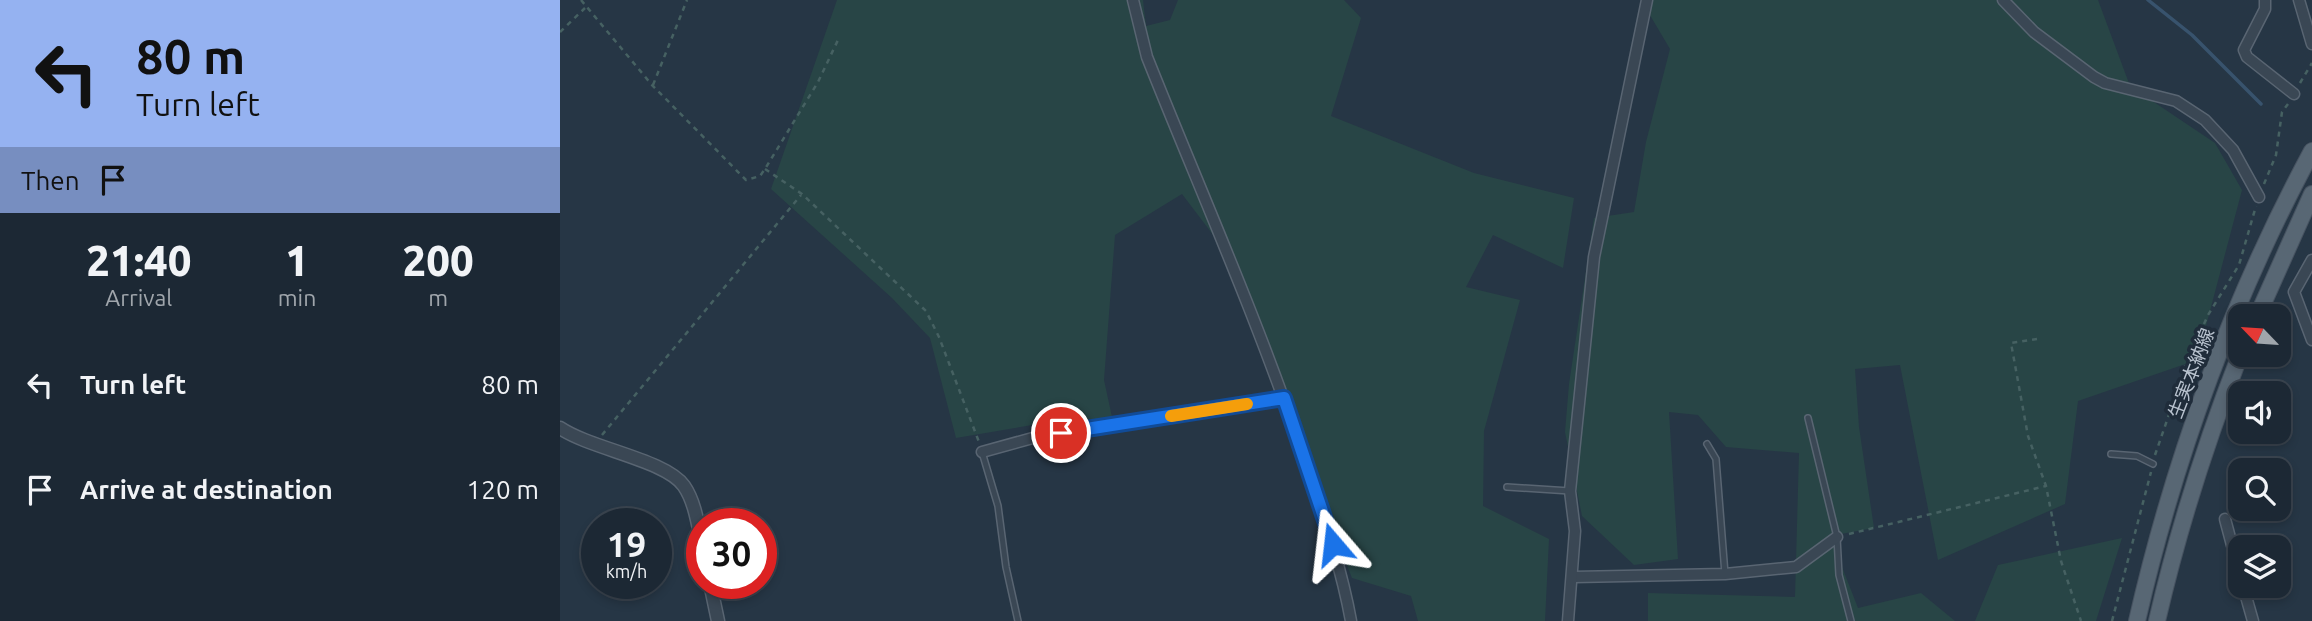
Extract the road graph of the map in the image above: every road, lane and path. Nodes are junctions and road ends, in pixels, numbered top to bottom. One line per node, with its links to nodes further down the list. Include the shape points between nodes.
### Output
1 (581, 0): 8 (path)
2 (687, 0): 13 (path)
3 (1133, 0): 25 (street, via 1147,57)
4 (1647, 0): 35 (street, via 1594,257)
5 (2003, 0): 19 (street, via 2034,32 2094,77 2176,101 2205,120 2233,150)
6 (2266, 0): 14 (street, via 2244,50)
7 (2299, 0): 11 (street)
8 (586, 7): 9 (path); 13 (path)
9 (560, 32)
10 (838, 40): 16 (path)
11 (2312, 44)
12 (2312, 63): 14 (path)
13 (653, 85): 16 (path, via 740,177 751,181)
14 (2294, 94): 19 (path, via 2282,112 2276,155)
15 (2312, 151): 51 (main road, 生実本納線, via 2205,389 2156,542)
16 (765, 169): 17 (path)
17 (802, 194): 29 (path); 30 (path, via 926,312 940,337)
18 (2312, 194): 21 (main road)
19 (2259, 197): 32 (path, via 2239,265 2208,315 2189,358)
20 (2312, 260): 23 (street, via 2294,292)
21 (2263, 304)
22 (2037, 339): 33 (path, via 2011,343 2028,436)
23 (2312, 340)
24 (2235, 368): 52 (main road, 生実本納線, via 2196,476)
25 (1284, 398): 30 (street, via 1040,436); 46 (street, via 1345,585)
26 (1808, 418): 39 (lane)
27 (560, 428): 29 (street)
28 (1707, 444): 40 (lane, via 1716,458)
29 (593, 446): 36 (street, via 671,474 682,484)
30 (982, 452): 45 (lane, via 998,506)
31 (2111, 454): 32 (lane, via 2137,456)
32 (2153, 464): 50 (path)
33 (2046, 486): 39 (path); 49 (path, via 2060,561)
34 (1507, 487): 35 (lane)
35 (1570, 491): 41 (street)
36 (693, 508)
37 (2225, 519): 38 (street)
38 (2229, 535)
39 (1837, 537): 40 (street, via 1796,567); 48 (lane, via 1839,575)
40 (1726, 574): 41 (street)
41 (1574, 576): 47 (street)
42 (2246, 598): 53 (street)
43 (713, 599): 44 (street)
44 (718, 621)
45 (1018, 621)
46 (1351, 621)
47 (1568, 621)
48 (1851, 621)
49 (2081, 621)
50 (2112, 621)
51 (2137, 621)
52 (2157, 621)
53 (2253, 621)

